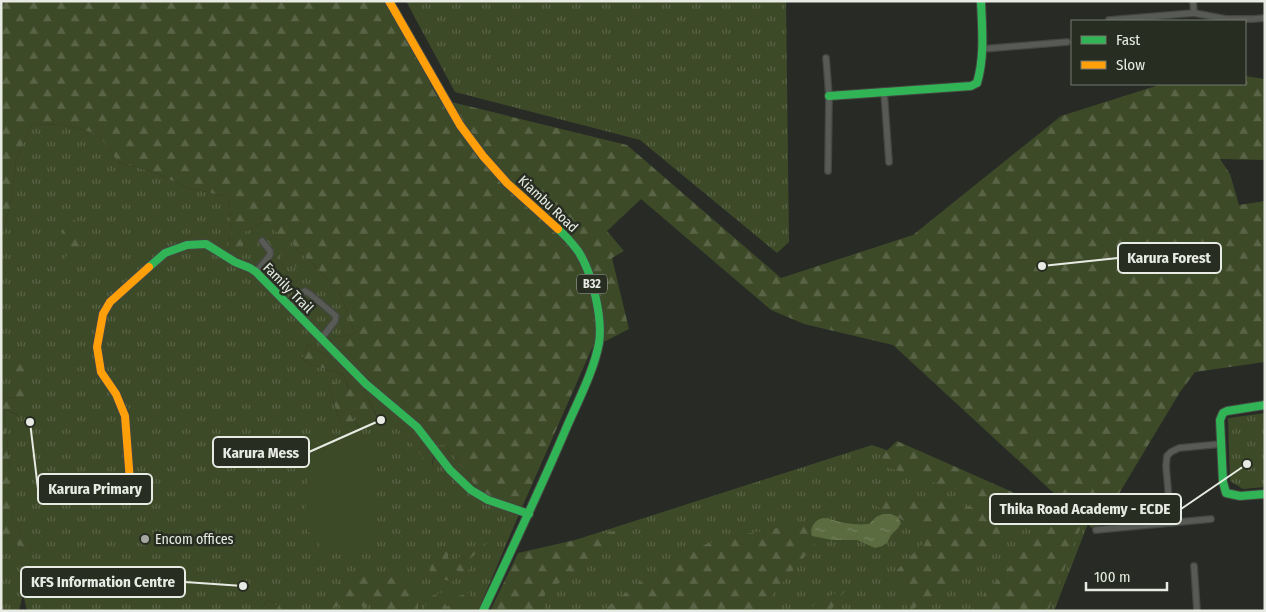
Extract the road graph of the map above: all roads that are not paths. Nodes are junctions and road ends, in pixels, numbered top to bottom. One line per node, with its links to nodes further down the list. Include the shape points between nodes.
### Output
1 (389, 1): 22 (main road, Kiambu Road / B32, via 460,125 483,156 507,183 565,235 579,253 597,302 596,354)
2 (981, 1): 8 (main road)
3 (1193, 1): 4 (street)
4 (1194, 13): 5 (street, via 1226,19); 6 (street)
5 (1265, 18)
6 (1109, 20)
7 (1067, 42): 8 (street)
8 (982, 49): 10 (main road, via 981,73 977,83 971,86)
9 (826, 58): 11 (street)
10 (884, 92): 11 (main road); 12 (street)
11 (829, 96): 13 (street)
12 (889, 162)
13 (828, 171)
14 (262, 241): 15 (street, via 270,255)
15 (256, 272): 16 (main road, Family Trail); 20 (main road, Family Trail, via 206,244 188,245 165,253 106,308 98,355 101,372 116,394 125,416)
16 (290, 308): 17 (main road, Family Trail); 17 (street, via 305,291 336,316)
17 (321, 339): 22 (main road, Family Trail, via 366,384 417,427 450,470 471,490 488,500)
18 (1265, 405): 19 (main road, via 1223,413 1220,420)
19 (1221, 444): 21 (main road, via 1226,493 1233,496); 24 (street, via 1179,448 1168,456)
20 (130, 481)
21 (1265, 494)
22 (529, 514): 27 (main road, Kiambu Road / B32)
23 (1211, 519): 24 (street)
24 (1171, 523): 25 (street)
25 (1096, 530)
26 (1194, 566): 28 (street)
27 (483, 611)
28 (1197, 611)

